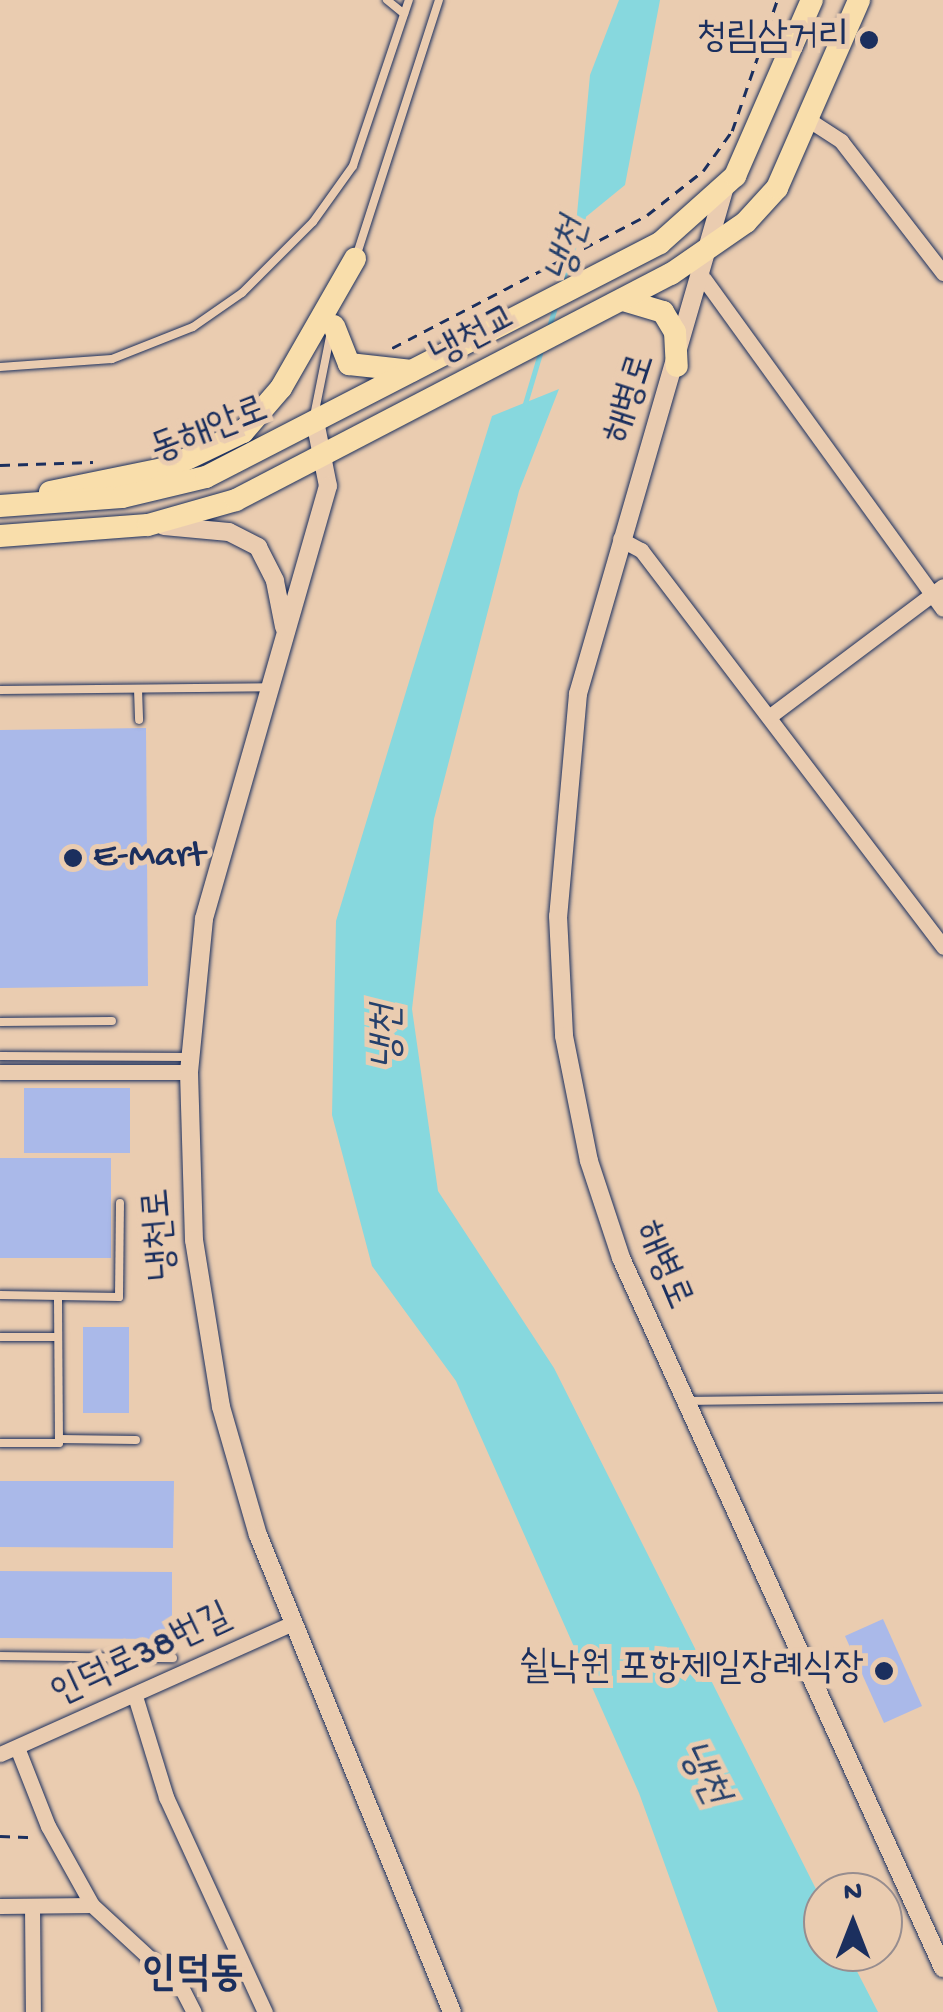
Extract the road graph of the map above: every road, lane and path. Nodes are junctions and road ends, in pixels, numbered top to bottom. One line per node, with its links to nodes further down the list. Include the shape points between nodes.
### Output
1 (387, 0): 7 (lane)
2 (408, 0): 7 (lane)
3 (439, 0): 11 (lane)
4 (778, 0): 16 (path, via 732,131 703,172 647,215)
5 (812, 0): 9 (main road, via 756,139)
6 (859, 0): 8 (main road)
7 (404, 14): 18 (lane, via 353,166 313,222 242,293 193,326 112,359)
8 (812, 122): 10 (main road, via 764,206); 12 (street, via 841,141)
9 (724, 190): 10 (street, 해병로); 19 (main road, 냉천교, via 685,225)
10 (712, 248): 13 (street, 해병로); 14 (main road, 냉천교)
11 (355, 259): 15 (lane); 25 (main road, via 281,388 242,432 168,468)
12 (943, 273)
13 (704, 279): 17 (street, 해병로); 29 (street, via 845,476)
14 (621, 300): 17 (main road, via 663,312 674,332); 20 (main road, 냉천교)
15 (334, 326): 19 (main road, via 343,358 358,368); 21 (lane, via 314,392)
16 (378, 354)
17 (676, 366): 28 (street, 해병로)
18 (0, 367)
19 (430, 367): 21 (main road, 동해안로)
20 (418, 408): 22 (main road, 동해안로)
21 (316, 426): 22 (street, 냉천로); 25 (main road, 동해안로, via 166,490)
22 (326, 455): 26 (main road, 동해안로, via 236,500); 31 (street, 냉천로, via 328,486)
23 (101, 461): 24 (path)
24 (0, 465)
25 (0, 504)
26 (148, 525): 27 (main road, 동해안로); 31 (street, via 230,532 258,548 275,581)
27 (0, 536)
28 (620, 539): 35 (street, via 641,550); 49 (street, 해병로, via 570,743 560,995 598,1194)
29 (938, 591): 30 (street); 35 (street)
30 (943, 609)
31 (286, 638): 32 (street, 냉천로)
32 (270, 687): 33 (lane); 41 (street, 냉천로, via 211,882)
33 (138, 689): 34 (lane); 36 (lane)
34 (0, 690)
35 (770, 716): 37 (street)
36 (139, 720)
37 (943, 947)
38 (112, 1021): 39 (lane)
39 (0, 1022)
40 (0, 1056): 41 (lane)
41 (190, 1065): 42 (street); 53 (street, 냉천로, via 194,1240 212,1363 244,1493)
42 (0, 1072)
43 (120, 1203): 45 (lane, via 119,1296)
44 (0, 1296): 45 (lane)
45 (58, 1296): 47 (lane)
46 (0, 1338): 47 (lane)
47 (58, 1338): 50 (lane)
48 (943, 1398): 49 (lane)
49 (687, 1402): 64 (street, 해병로)
50 (59, 1439): 51 (lane); 52 (lane)
51 (136, 1440)
52 (0, 1443)
53 (293, 1623): 56 (street, 인덕로38번길); 68 (street, 냉천로)
54 (0, 1656): 55 (lane)
55 (173, 1658)
56 (134, 1696): 57 (street, 인덕로38번길); 67 (street, via 166,1796)
57 (18, 1750): 58 (street, 인덕로38번길); 59 (street, 인덕로38번길)
58 (0, 1754)
59 (51, 1831): 60 (path); 61 (street, 인덕로38번길)
60 (0, 1836)
61 (92, 1905): 63 (street); 66 (street, 인덕로38번길, via 181,1986)
62 (0, 1906): 63 (street)
63 (32, 1906): 65 (street)
64 (943, 1968)
65 (33, 2012)
66 (194, 2012)
67 (265, 2012)
68 (452, 2012)

